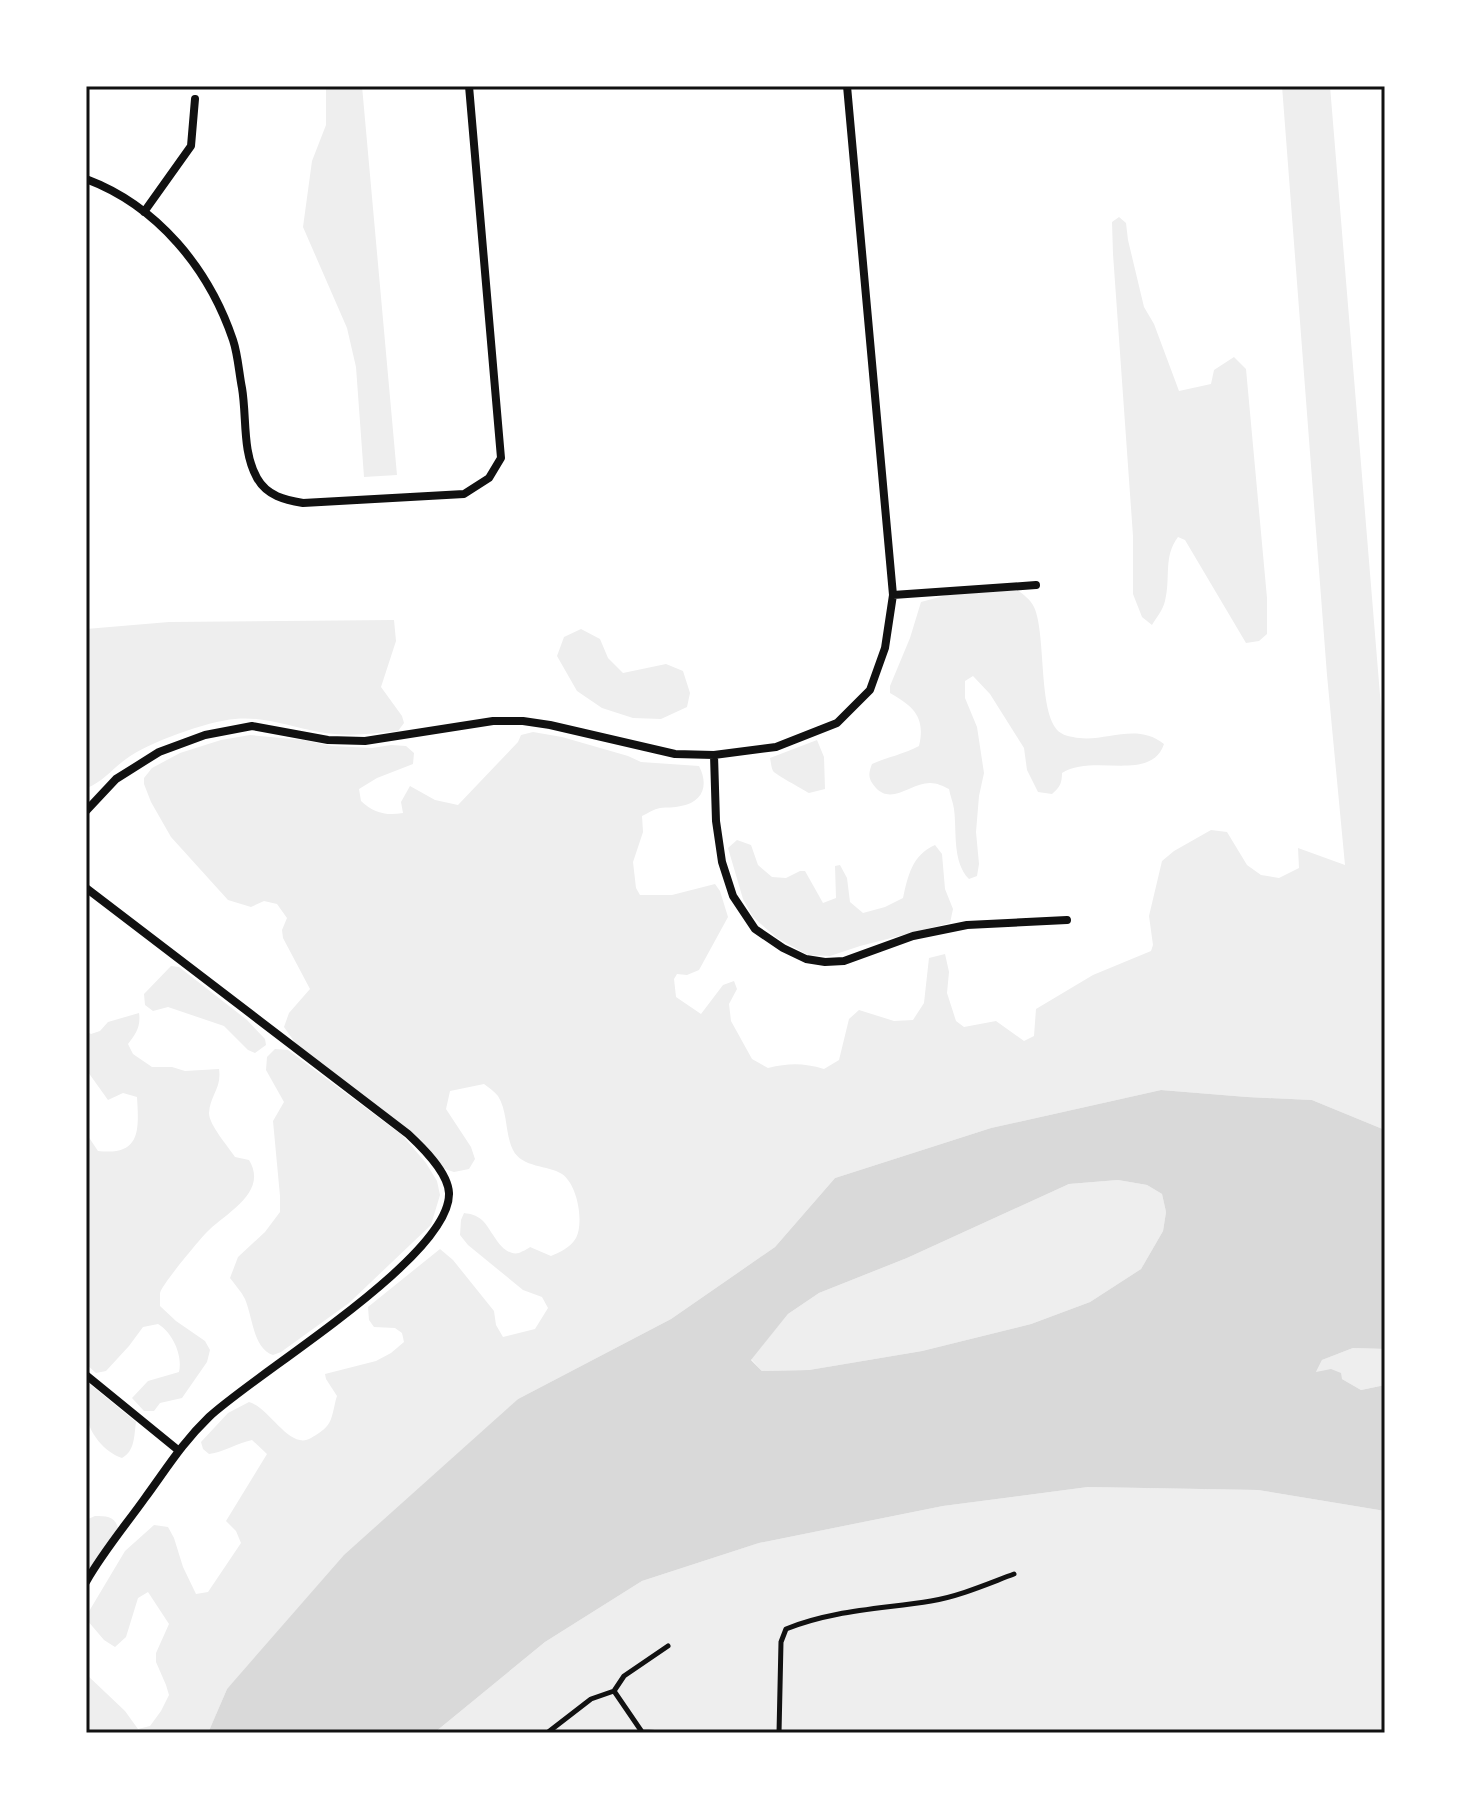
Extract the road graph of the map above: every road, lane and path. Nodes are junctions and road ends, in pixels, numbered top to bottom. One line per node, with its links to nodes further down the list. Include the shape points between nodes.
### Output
1 (469, 86): 5 (street, via 501,458 489,478 464,494 303,503 278,498 259,481 248,458 235,343 216,297 189,257)
2 (847, 86): 7 (street)
3 (195, 99): 5 (street, via 191,146)
4 (86, 179): 5 (street)
5 (144, 212)
6 (1036, 585): 7 (street)
7 (893, 595): 8 (street, via 885,648 870,690 837,723 776,747)
8 (714, 755): 9 (street, via 659,752 523,721 365,741 252,726 159,752 116,779); 11 (street, via 716,821 733,896 755,929 806,959 844,961 913,936 967,925)
9 (86, 811)
10 (86, 888): 13 (street, via 414,1140 433,1161 449,1192 435,1230 406,1263 211,1415)
11 (1067, 920)
12 (86, 1375): 13 (street)
13 (178, 1450): 15 (street)
14 (1014, 1574): 21 (lane, via 935,1600 852,1611 786,1629 781,1642)
15 (86, 1582)
16 (668, 1646): 17 (lane, via 624,1676)
17 (614, 1691): 18 (lane); 19 (lane, via 591,1699)
18 (641, 1732): 20 (lane)
19 (547, 1733)
20 (668, 1733)
21 (779, 1733)

